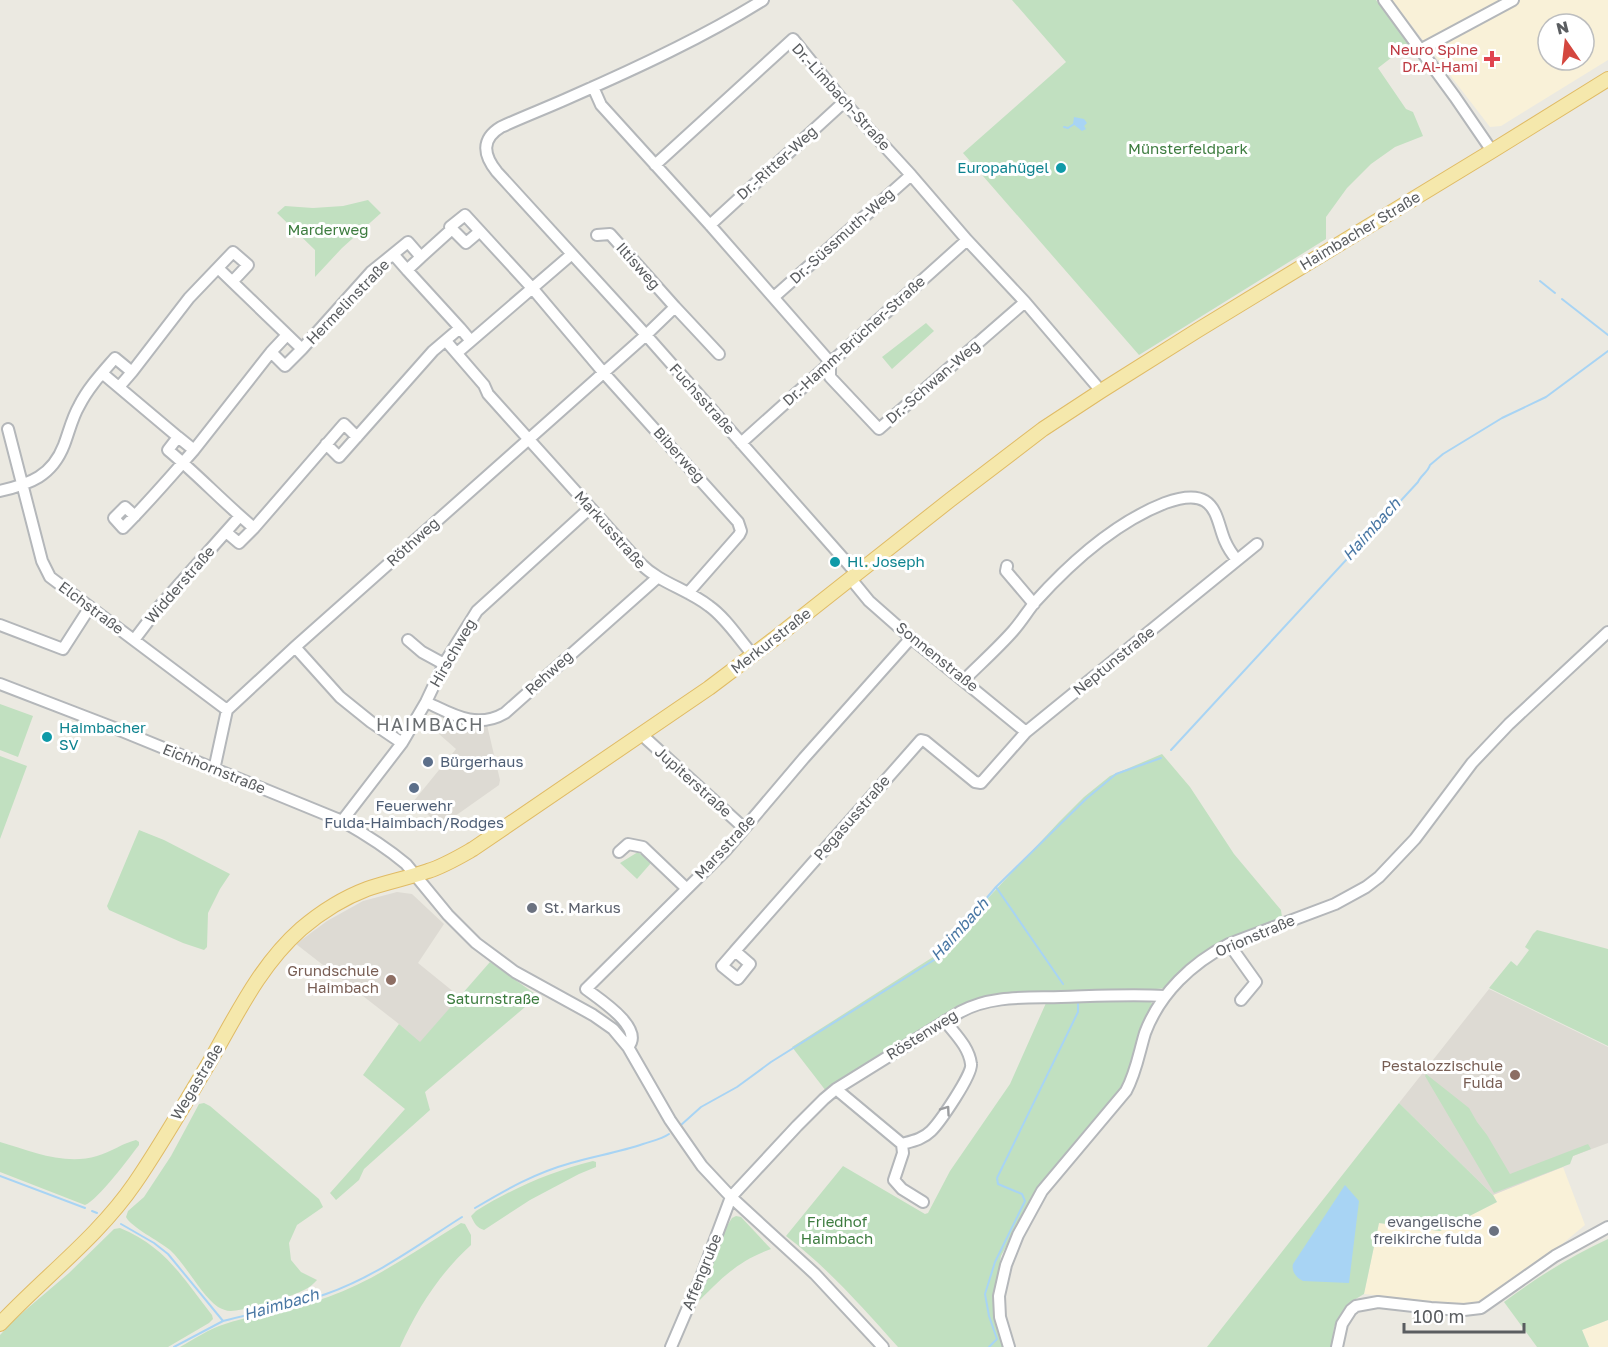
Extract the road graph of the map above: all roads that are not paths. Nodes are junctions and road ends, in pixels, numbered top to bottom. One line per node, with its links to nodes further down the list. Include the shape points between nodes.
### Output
1 (763, 0): 6 (street)
2 (1384, 0): 4 (street)
3 (1513, 0): 4 (street)
4 (1420, 50): 8 (street)
5 (1608, 79): 8 (main road, Haimbacher Straße)
6 (593, 87): 9 (street, via 601,105); 16 (street, Fuchsstraße, via 501,127 486,145 492,166)
7 (844, 102): 9 (street, Dr.-Limbach-Straße, via 793,39); 10 (street, Dr.-Limbach-Straße); 11 (street, Dr.-Ritter-Weg)
8 (1492, 151): 40 (main road, Haimbacher Straße)
9 (655, 165): 11 (street)
10 (911, 175): 15 (street, Dr.-Limbach-Straße); 23 (street, Dr.-Süssmuth-Weg)
11 (710, 225): 23 (street)
12 (452, 229): 13 (street, via 466,243); 13 (street, Hermelinstraße, via 465,215); 18 (street, Hermelinstraße)
13 (479, 232): 22 (street)
14 (597, 234): 25 (street, Iltisweg, via 610,234)
15 (967, 240): 24 (street, Dr.-Limbach-Straße); 35 (street, Dr.-Hamm-Brücher-Straße)
16 (572, 254): 22 (street); 28 (street, Fuchsstraße)
17 (393, 255): 18 (street, Hermelinstraße, via 408,242); 20 (street, Hermelinstraße); 31 (street, Hermelinstraße, via 371,272)
18 (421, 257): 20 (street, Hermelinstraße)
19 (218, 268): 21 (street); 21 (street, via 233,252 248,265); 36 (street, via 189,298)
20 (407, 270): 26 (street, Hermelinstraße)
21 (233, 281): 27 (street)
22 (532, 289): 29 (street); 37 (street, Biberweg)
23 (774, 297): 35 (street)
24 (1025, 302): 35 (street, Dr.-Schwan-Weg, via 879,429 830,377); 40 (street, Dr.-Limbach-Straße)
25 (675, 307): 28 (street); 34 (street, Iltisweg)
26 (460, 328): 29 (street); 30 (street)
27 (287, 335): 31 (street, Hermelinstraße); 32 (street, Hermelinstraße)
28 (646, 335): 37 (street, Röthweg); 45 (street, Fuchsstraße)
29 (471, 340): 33 (street)
30 (446, 341): 33 (street); 43 (street)
31 (302, 349): 32 (street, Hermelinstraße, via 285,366)
32 (272, 352): 47 (street, Hermelinstraße)
33 (457, 353): 44 (street, Markusstraße)
34 (719, 354)
35 (830, 362): 45 (street, Dr.-Hamm-Brücher-Straße)
36 (132, 372): 38 (street, via 115,358); 39 (street)
37 (603, 372): 44 (street, Röthweg); 61 (street, Biberweg, via 740,526 739,535)
38 (102, 373): 39 (street); 49 (street, via 80,402 58,459 44,474)
39 (119, 387): 42 (street)
40 (1106, 387): 59 (main road, Merkurstraße, via 1003,459)
41 (8, 429): 49 (street, Elchstraße)
42 (178, 437): 47 (street); 48 (street, via 168,450)
43 (357, 437): 46 (street, Widderstraße, via 344,424); 46 (street, via 339,457)
44 (529, 439): 51 (street, Markusstraße); 69 (street, Röthweg)
45 (741, 443): 59 (street, Fuchsstraße)
46 (326, 444): 54 (street, Widderstraße)
47 (194, 450): 48 (street, Hermelinstraße)
48 (183, 463): 52 (street, Hermelinstraße); 53 (street)
49 (23, 485): 50 (street); 63 (street, Elchstraße, via 46,570)
50 (0, 491)
51 (590, 508): 60 (street, Markusstraße); 71 (street, Hirschweg, via 477,611)
52 (135, 516)
53 (240, 516): 54 (street); 55 (street, Widderstraße)
54 (254, 528): 55 (street, Widderstraße, via 239,543)
55 (226, 532): 67 (street, Widderstraße)
56 (1257, 544): 57 (street, Neptunstraße)
57 (1237, 560): 62 (street, via 1206,501 1173,500 1126,522 1092,547); 76 (street, Neptunstraße)
58 (1007, 566): 62 (street, via 1006,572)
59 (854, 577): 66 (street, Sonnenstraße, via 869,601); 70 (main road, Merkurstraße)
60 (657, 578): 61 (street, Markusstraße); 74 (street, Rehweg, via 498,717 470,720)
61 (688, 593): 70 (street, Markusstraße, via 716,612)
62 (1034, 604): 72 (street)
63 (90, 607): 64 (street, via 63,649); 67 (street, Elchstraße)
64 (0, 625)
65 (1608, 632): 86 (street, Orionstraße, via 1472,763 1415,839 1379,877 1335,904)
66 (911, 638): 72 (street, Sonnenstraße); 82 (street, Marsstraße)
67 (134, 640): 75 (street, Elchstraße)
68 (408, 640): 71 (street)
69 (295, 647): 75 (street, Röthweg); 78 (street, via 340,697)
70 (753, 655): 77 (main road, Merkurstraße)
71 (444, 664): 74 (street, Hirschweg)
72 (964, 680): 76 (street, Sonnenstraße)
73 (0, 684): 79 (street, Eichhornstraße)
74 (426, 702): 78 (street, Hirschweg)
75 (227, 711): 79 (street)
76 (1026, 732): 80 (street, Neptunstraße)
77 (642, 735): 82 (street, Jupiterstraße); 84 (main road, Merkurstraße, via 473,849)
78 (402, 743): 81 (street, Hirschweg)
79 (214, 770): 81 (street, Eichhornstraße)
80 (978, 783): 87 (street, Pegasusstraße, via 921,740)
81 (342, 821): 84 (street, Eichhornstraße, via 398,858)
82 (744, 828): 85 (street, Marsstraße)
83 (619, 852): 85 (street, via 628,844 643,847)
84 (415, 875): 91 (street, via 476,943 515,972 604,1022); 97 (main road, Wegastraße, via 341,901 288,941 265,968 126,1196)
85 (686, 888): 91 (street, Marsstraße, via 586,989 627,1024 632,1032)
86 (1229, 944): 88 (street, Orionstraße, via 1187,972); 89 (street, via 1256,982)
87 (735, 951)
88 (1165, 996): 90 (street, Röstenweg, via 993,1000 971,1006); 100 (street, Orionstraße, via 1146,1031 1126,1091 1042,1191 1018,1235 999,1296 1000,1317)
89 (1241, 1000)
90 (945, 1021): 92 (street, Röstenweg); 93 (street, one-way to 90, via 919,1140 932,1130 972,1067 968,1051)
91 (628, 1047): 94 (street, via 691,1152)
92 (836, 1089): 93 (street); 94 (street, Röstenweg)
93 (902, 1144): 95 (street, via 894,1180)
94 (731, 1197): 98 (street, Affengrube); 99 (street, via 815,1274)
95 (923, 1202)
96 (1608, 1227): 101 (street, via 1555,1256 1481,1308 1442,1309 1378,1302 1356,1306 1342,1324)
97 (0, 1324)
98 (671, 1347)
99 (883, 1347)
100 (1009, 1347)
101 (1337, 1347)

